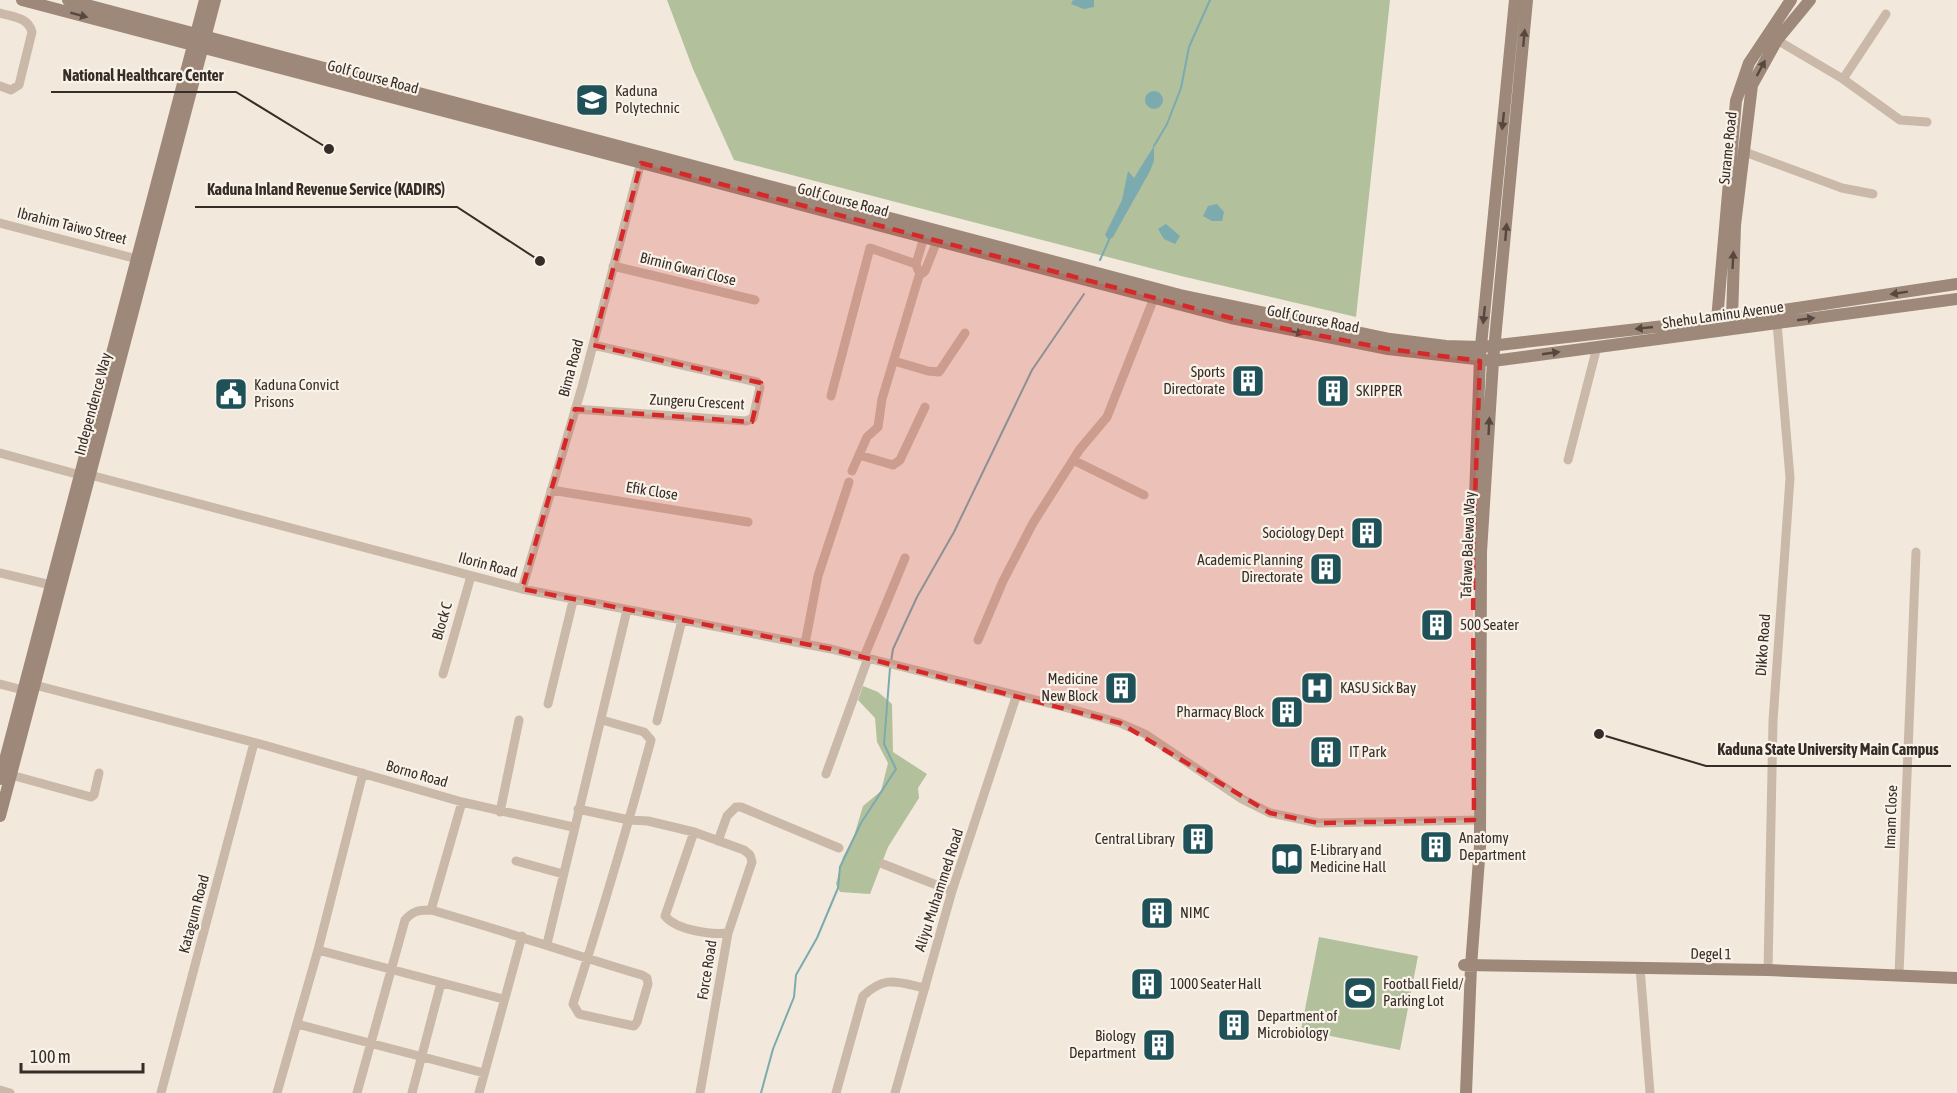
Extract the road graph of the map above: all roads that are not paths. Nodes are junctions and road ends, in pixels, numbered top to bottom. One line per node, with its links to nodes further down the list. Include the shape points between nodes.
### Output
1 (22, 0): 12 (street, one-way to 12)
2 (68, 0): 12 (street)
3 (205, 0): 12 (street, Independence Way)
4 (215, 0): 12 (street, Independence Way)
5 (1515, 0): 37 (street, Tafawa Balewa Way, one-way to 37)
6 (1527, 0): 36 (street, Tafawa Balewa Way, one-way to 6)
7 (1791, 0): 32 (street, Surame Road, via 1749,63 1736,101)
8 (1810, 0): 11 (street, Surame Road)
9 (0, 13): 14 (street, via 22,19 32,32 19,85 11,90)
10 (1886, 14): 13 (street)
11 (1777, 40): 13 (street); 16 (street, Surame Road, one-way to 11, via 1752,85)
12 (199, 41): 17 (street, Golf Course Road); 22 (street, Independence Way); 49 (street, Independence Way)
13 (1843, 79): 15 (street, via 1900,120)
14 (0, 86)
15 (1927, 122)
16 (1742, 151): 18 (street, via 1842,188); 31 (street, Surame Road, one-way to 16)
17 (642, 158): 20 (street, Golf Course Road); 24 (street, Bima Road); 30 (street, Golf Course Road)
18 (1873, 194)
19 (0, 223): 22 (street, Ibrahim Taiwo Street)
20 (924, 237): 21 (street, Golf Course Road); 23 (street)
21 (937, 241): 25 (street, via 925,271); 27 (street, Golf Course Road)
22 (137, 259): 49 (street, Independence Way)
23 (916, 264): 25 (street); 41 (street, via 870,248)
24 (614, 266): 29 (street, Birnin Gwari Close); 35 (street, Bima Road)
25 (919, 276): 39 (street)
26 (1957, 284): 31 (street, Shehu Laminu Avenue, one-way to 31)
27 (1154, 298): 30 (street, Golf Course Road); 46 (street, via 1107,417)
28 (1957, 299): 33 (street, Shehu Laminu Avenue, one-way to 28)
29 (755, 300)
30 (1232, 313): 37 (street, Golf Course Road, via 1390,339); 40 (street, Golf Course Road, one-way to 40, via 1377,347)
31 (1732, 318): 32 (street, Shehu Laminu Avenue)
32 (1717, 320): 36 (street, Shehu Laminu Avenue, one-way to 36)
33 (1777, 323): 38 (street, Shehu Laminu Avenue); 103 (street, Dikko Road, via 1790,478 1773,721)
34 (966, 333): 39 (street, via 939,372)
35 (593, 345): 43 (street, Bima Road); 43 (street, Zungeru Crescent, via 757,382 760,387 753,418 746,421)
36 (1495, 345): 37 (street, Golf Course Road); 40 (street, Tafawa Balewa Way)
37 (1481, 347): 40 (street, Tafawa Balewa Way)
38 (1597, 347): 40 (street, Shehu Laminu Avenue, one-way to 38); 47 (street)
39 (894, 361): 45 (street, via 878,427 867,437)
40 (1486, 361): 85 (street, Tafawa Balewa Way, via 1473,554)
41 (831, 396)
42 (926, 407): 45 (street, via 900,460 893,465)
43 (575, 409): 51 (street, Bima Road)
44 (0, 453): 49 (street, Ilorin Road)
45 (859, 455): 48 (street)
46 (1073, 460): 52 (street); 63 (street, via 1033,523)
47 (1568, 460)
48 (852, 471)
49 (85, 475): 57 (street, Ilorin Road); 58 (street, Independence Way); 68 (street, Independence Way)
50 (849, 482): 64 (street, via 818,576)
51 (551, 490): 53 (street, Efik Close); 59 (street, Bima Road)
52 (1144, 495)
53 (748, 522)
54 (1916, 552): 104 (street, Imam Close)
55 (905, 558): 65 (street)
56 (0, 573): 58 (street)
57 (471, 576): 59 (street, Ilorin Road); 66 (street, Block C)
58 (51, 585): 69 (street, Independence Way)
59 (522, 590): 60 (street, Ilorin Road)
60 (573, 601): 61 (street, Ilorin Road); 71 (street)
61 (627, 610): 62 (street, Ilorin Road); 73 (street)
62 (682, 620): 64 (street, Ilorin Road); 74 (street)
63 (978, 640)
64 (805, 644): 65 (street, Ilorin Road)
65 (866, 658): 70 (street, Ilorin Road); 78 (street)
66 (443, 674)
67 (0, 684): 69 (street)
68 (35, 685): 75 (street, Borno Road); 79 (street, Independence Way)
69 (23, 690): 79 (street, Independence Way)
70 (1016, 697): 85 (street, Ilorin Road, via 1120,723 1145,734 1242,800 1270,813 1318,823); 93 (street, Aliyu Muhammed Road)
71 (548, 704)
72 (519, 720): 82 (street)
73 (602, 720): 81 (street); 84 (street, via 649,735 651,740)
74 (657, 721)
75 (254, 743): 77 (street, Borno Road); 116 (street, Katagum Road)
76 (99, 773): 79 (street, via 91,796)
77 (363, 773): 80 (street, Borno Road); 98 (street)
78 (826, 774)
79 (6, 777): 83 (street, Independence Way)
80 (462, 802): 82 (street, Borno Road); 94 (street)
81 (578, 809): 84 (street); 86 (street)
82 (500, 812): 86 (street, Borno Road)
83 (0, 816)
84 (630, 820): 87 (street); 99 (street)
85 (1477, 820): 100 (street, Tafawa Balewa Way)
86 (573, 827): 92 (street)
87 (694, 832): 88 (street); 95 (street, via 665,916 676,924)
88 (718, 841): 89 (street, via 727,816 741,807); 95 (street, Force Road, via 750,855 752,862)
89 (839, 848)
90 (516, 861): 92 (street)
91 (884, 864): 93 (street)
92 (563, 874): 97 (street)
93 (952, 891): 107 (street, Aliyu Muhammed Road)
94 (431, 910): 96 (street); 101 (street, via 411,912 405,920)
95 (728, 933): 120 (street, Force Road)
96 (522, 936): 97 (street); 108 (street)
97 (547, 944): 99 (street)
98 (318, 950): 101 (street); 109 (street)
99 (588, 958): 99 (street, via 647,978 634,1026 575,1011 573,1004)
100 (1468, 965): 102 (street, Degel 1); 123 (street, Tafawa Balewa Way); 124 (street, Tafawa Balewa Way)
101 (390, 968): 106 (street); 110 (street)
102 (1641, 968): 103 (street, Degel 1); 125 (street)
103 (1768, 970): 104 (street, Degel 1)
104 (1899, 975): 105 (street, Degel 1)
105 (1957, 978)
106 (441, 983): 108 (street); 111 (street)
107 (925, 988): 121 (street, via 890,981 875,985 862,996); 122 (street, Aliyu Muhammed Road)
108 (503, 999): 112 (street)
109 (297, 1024): 110 (street); 117 (street)
110 (371, 1041): 111 (street); 118 (street)
111 (421, 1056): 112 (street); 119 (street)
112 (484, 1073): 114 (street)
113 (0, 1090): 115 (street)
114 (481, 1092)
115 (10, 1093)
116 (161, 1093)
117 (277, 1093)
118 (357, 1093)
119 (412, 1093)
120 (700, 1093)
121 (836, 1093)
122 (895, 1093)
123 (1458, 1093)
124 (1466, 1093)
125 (1650, 1093)

